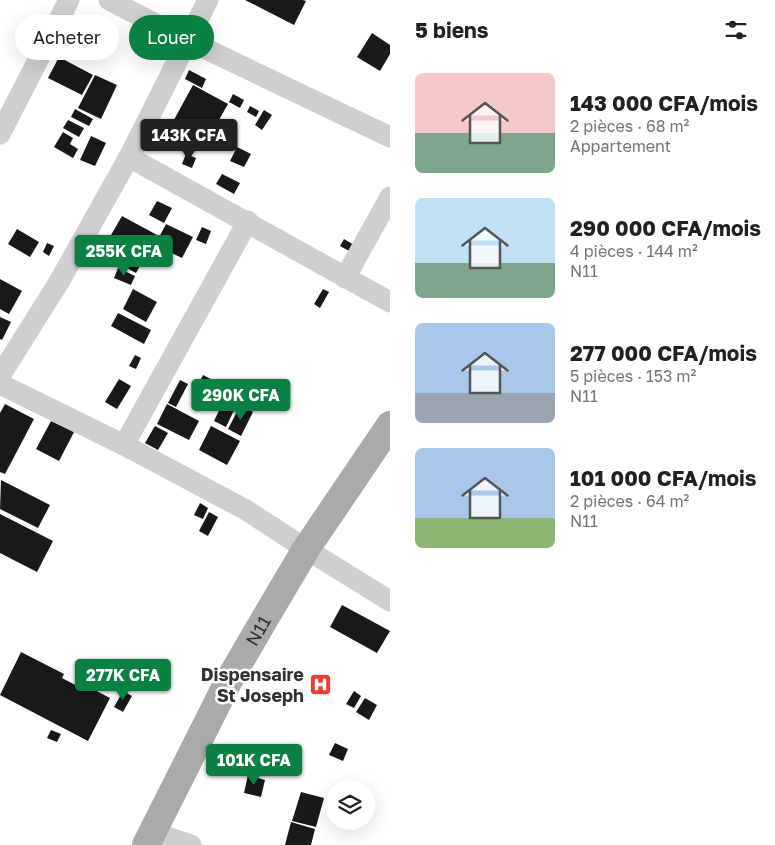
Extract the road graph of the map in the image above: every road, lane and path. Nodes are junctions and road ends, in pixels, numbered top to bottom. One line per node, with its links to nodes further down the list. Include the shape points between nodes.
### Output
1 (69, 0): 8 (street)
2 (109, 0): 4 (street)
3 (208, 0): 5 (street)
4 (138, 15)
5 (200, 15)
6 (214, 53): 9 (street)
7 (177, 60): 10 (street)
8 (0, 134)
9 (390, 137)
10 (130, 157): 12 (street); 15 (street, via 59,282)
11 (390, 197): 13 (street)
12 (248, 221): 13 (street); 18 (street)
13 (345, 278): 14 (street)
14 (390, 302)
15 (0, 376)
16 (0, 384): 18 (street)
17 (390, 426): 19 (main road, N11)
18 (124, 445): 19 (street, via 246,510)
19 (306, 550): 20 (street); 21 (main road, N11, via 229,680)
20 (390, 601)
21 (148, 839): 22 (street)
22 (191, 845)

